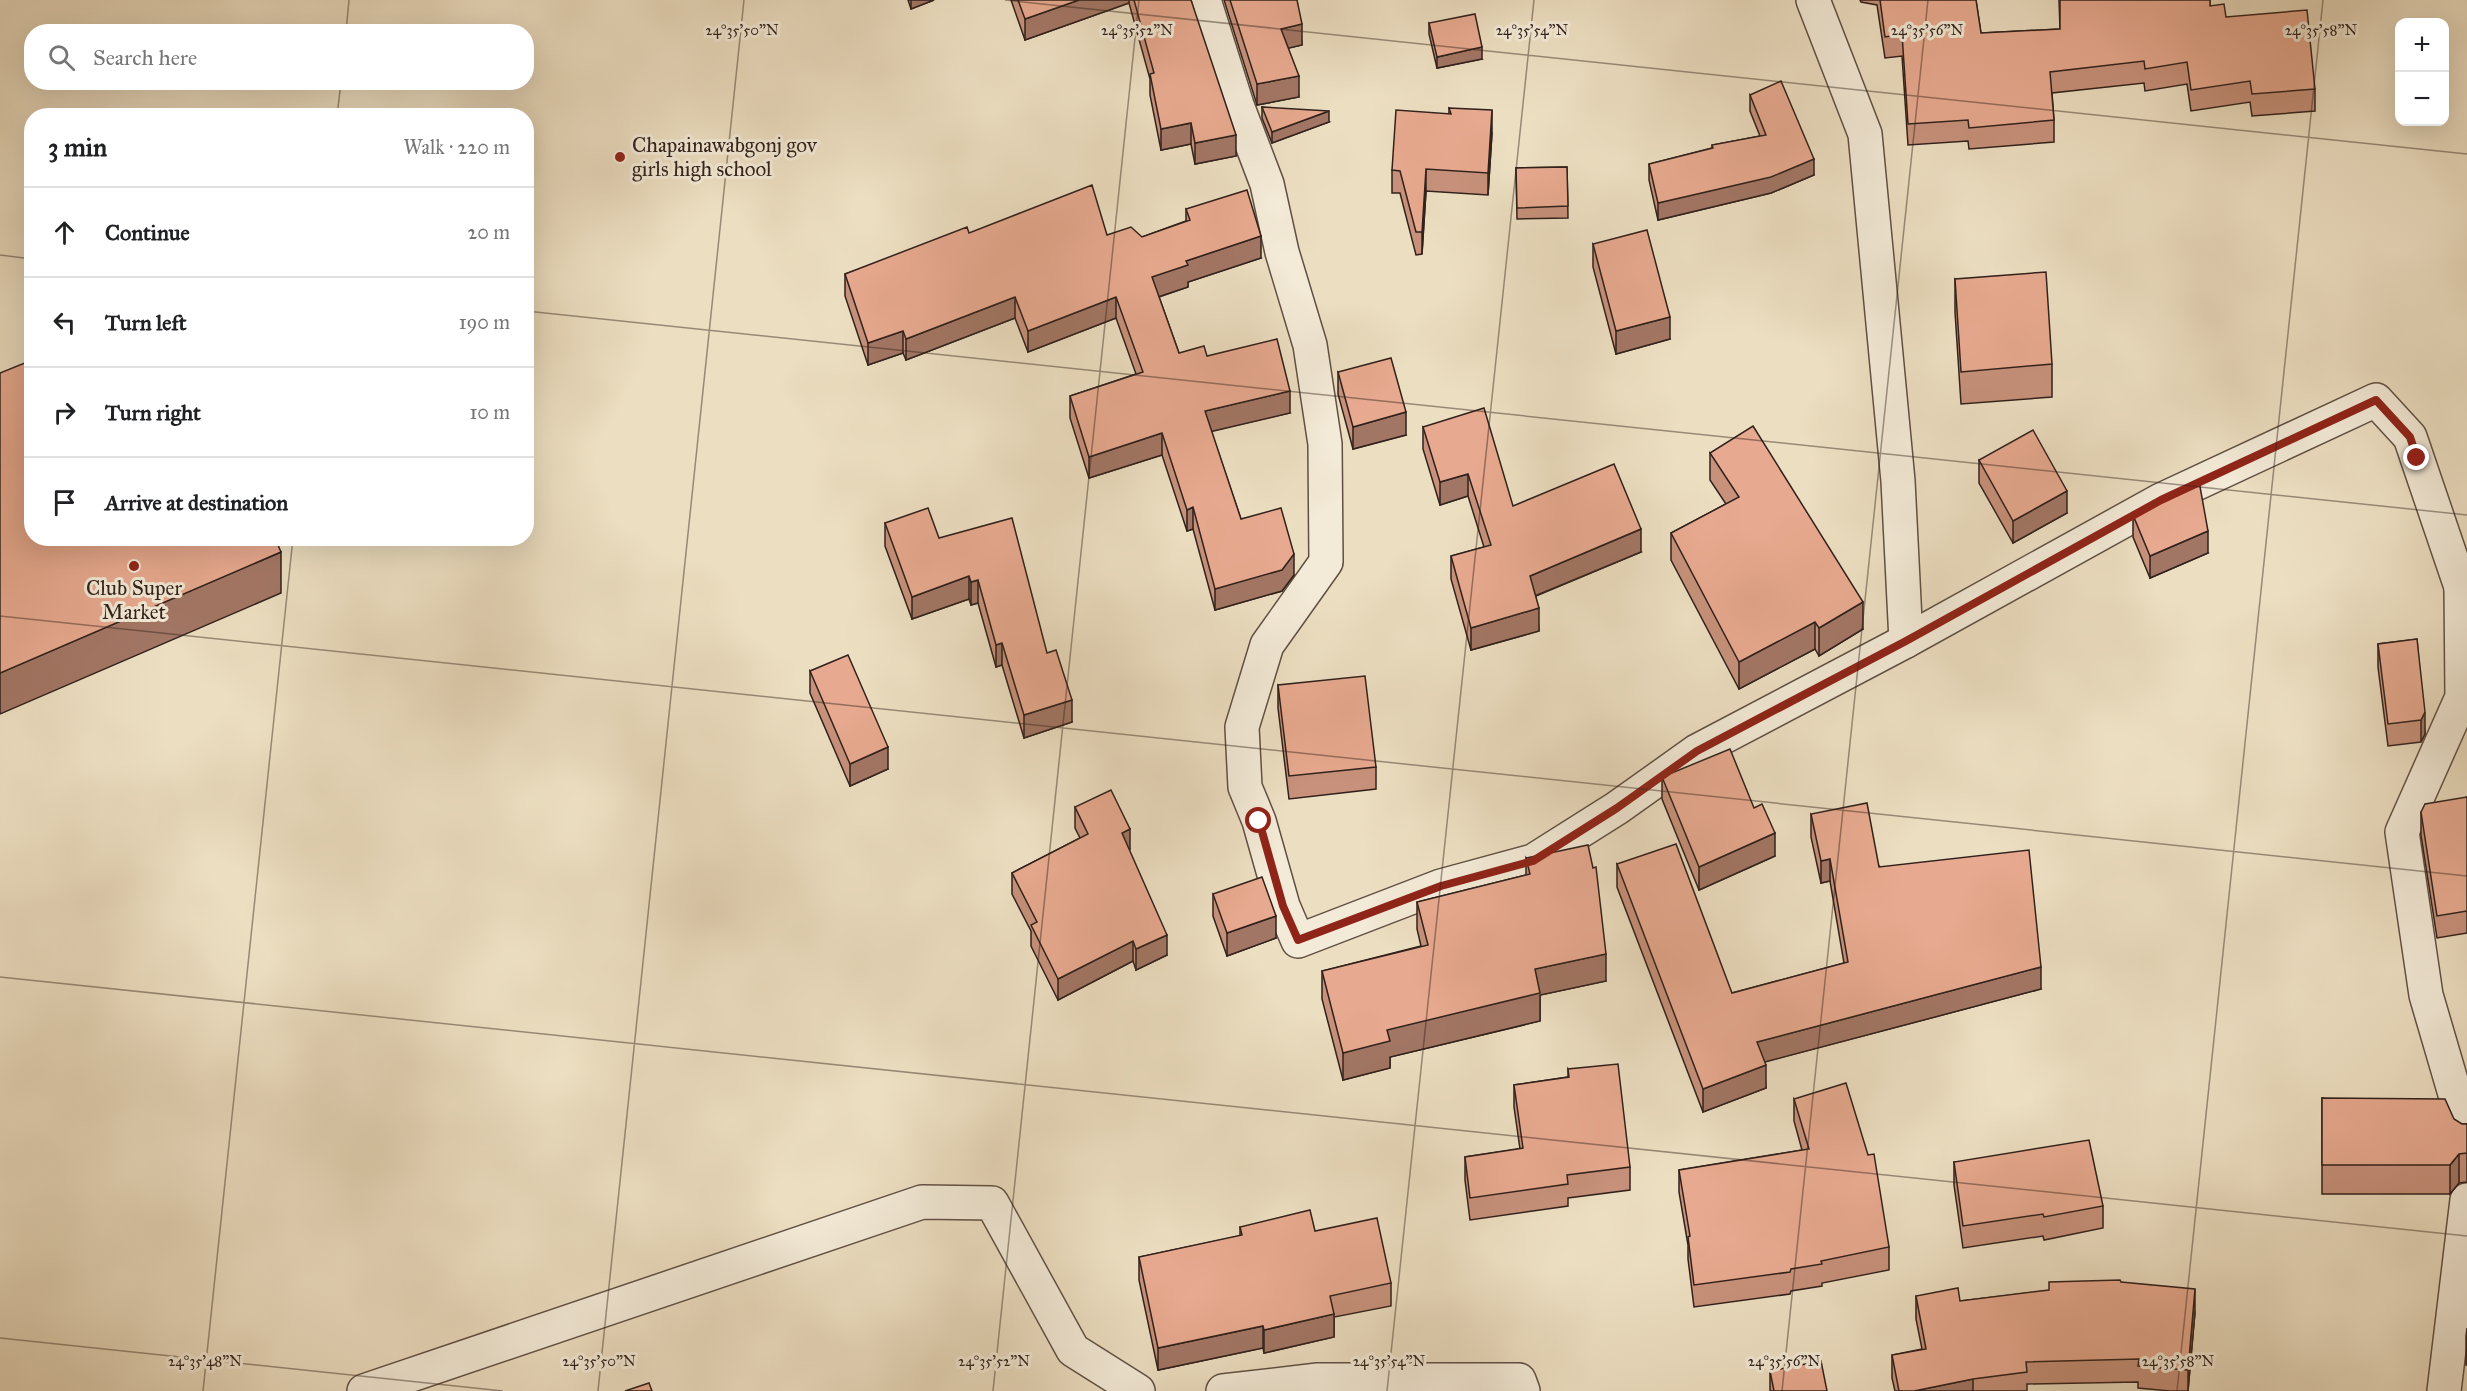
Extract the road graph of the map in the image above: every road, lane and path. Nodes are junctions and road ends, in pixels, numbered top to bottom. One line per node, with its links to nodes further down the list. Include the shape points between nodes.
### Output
1 (1204, 0): 4 (street, via 1267,184 1282,252 1310,345 1325,444 1326,562 1267,645 1242,727 1245,787 1283,906 1298,940 1441,886 1533,861 1697,751)
2 (1812, 0): 4 (street, via 1864,134 1898,481)
3 (2464, 587): 4 (street, via 2410,437 2376,400 2161,500); 5 (street, via 2462,697 2402,832 2426,995)
4 (1906, 641)
5 (2467, 1135)
6 (2467, 1200): 11 (street)
7 (364, 1391): 8 (street, via 922,1202 992,1203 1073,1350)
8 (1138, 1391)
9 (1223, 1391): 10 (street, via 1318,1380 1519,1380)
10 (1523, 1391)
11 (2444, 1391)

